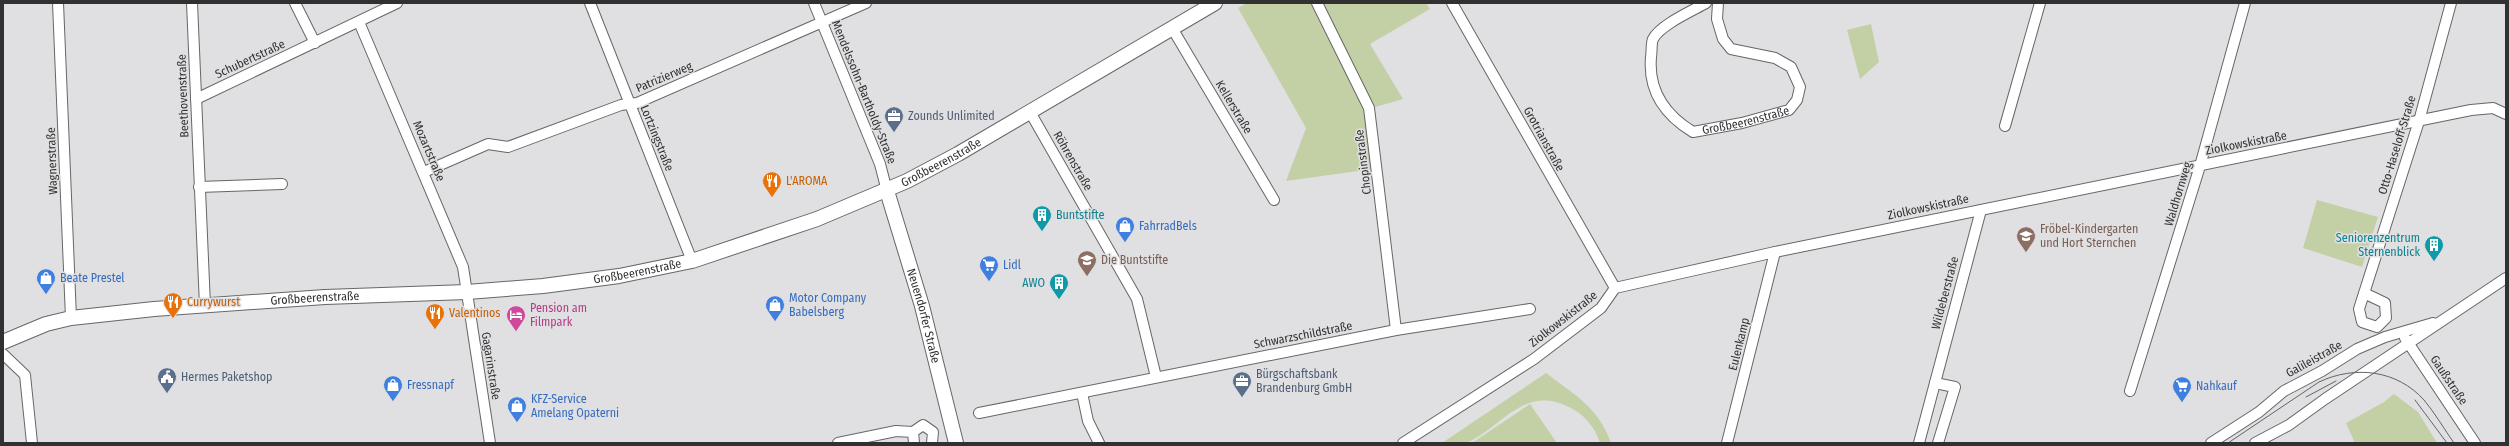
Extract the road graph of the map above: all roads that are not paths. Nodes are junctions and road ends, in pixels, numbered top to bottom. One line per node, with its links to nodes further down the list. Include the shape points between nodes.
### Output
1 (58, 3): 41 (street, Wagnerstraße)
2 (192, 3): 20 (street, Beethovenstraße)
3 (295, 3): 19 (street)
4 (397, 3): 16 (street, Schubertstraße)
5 (590, 3): 21 (street, Lortzingstraße)
6 (814, 3): 17 (street, Mendelssohn-Bartholdy-Straße)
7 (866, 3): 17 (street, Patrizierweg)
8 (1215, 3): 18 (street, Großbeerenstraße)
9 (1317, 3): 43 (street, Chopinstraße, via 1369,108)
10 (1452, 3): 36 (street, Grotrianstraße)
11 (1706, 3): 12 (street, Großbeerenstraße, via 1661,29 1653,39 1650,69 1653,87 1662,105 1675,121 1693,132 1742,123 1789,110 1797,100 1800,87 1791,67 1775,58 1731,49 1723,40 1717,19)
12 (1718, 3)
13 (2040, 3): 25 (street)
14 (2245, 3): 26 (street, Waldhornweg)
15 (2451, 3): 24 (street, Otto-Haseloff-Straße)
16 (359, 22): 19 (street, Schubertstraße); 27 (street, Mozartstraße)
17 (822, 22): 21 (street, Patrizierweg, via 637,103); 30 (street, Mendelssohn-Bartholdy-Straße, via 880,164)
18 (1172, 28): 22 (street, Großbeerenstraße); 31 (street, Kellerstraße)
19 (315, 43): 20 (street, Schubertstraße)
20 (196, 99): 29 (street, Beethovenstraße)
21 (629, 104): 27 (street, Patrizierweg, via 508,147 488,144); 34 (street, Lortzingstraße)
22 (1030, 112): 30 (street, Großbeerenstraße, via 958,154); 48 (street, Röhrenstraße, via 1137,299)
23 (2506, 114): 24 (street, Ziolkowskistraße, via 2493,108 2482,108)
24 (2419, 121): 26 (street, Ziolkowskistraße); 38 (street, Otto-Haseloff-Straße)
25 (2006, 126)
26 (2200, 166): 32 (street, Ziolkowskistraße); 50 (street, Waldhornweg)
27 (424, 172): 37 (street, Mozartstraße, via 462,267)
28 (282, 184): 29 (street)
29 (199, 187): 39 (street, Beethovenstraße)
30 (887, 190): 34 (street, Großbeerenstraße, via 817,219); 59 (street, Neuendorfer Straße, via 922,306)
31 (1274, 200)
32 (1981, 210): 33 (street, Ziolkowskistraße); 49 (street, Wildeberstraße)
33 (1775, 252): 36 (street, Ziolkowskistraße); 62 (street, Eulenkamp)
34 (692, 261): 37 (street, Großbeerenstraße, via 589,281)
35 (2506, 278): 42 (street, Galileistraße)
36 (1615, 288): 61 (street, Ziolkowskistraße, via 1601,308 1534,359)
37 (467, 292): 39 (street, Großbeerenstraße, via 325,297); 55 (street, Gagarinstraße)
38 (2364, 293)
39 (205, 306): 41 (street, Großbeerenstraße)
40 (1530, 309): 43 (street, Schwarzschildstraße)
41 (71, 318): 45 (street, Großbeerenstraße, via 46,324)
42 (2441, 321): 44 (street, Galileistraße); 46 (street, Galileistraße)
43 (1396, 330): 48 (street, Schwarzschildstraße)
44 (2401, 331): 46 (street, Gaußstraße); 65 (street, Galileistraße, via 2367,344 2322,372 2294,384 2259,412)
45 (3, 342)
46 (2408, 343): 66 (street, Galileistraße, via 2289,425); 67 (street, Gaußstraße)
47 (3, 354): 54 (street, via 25,375)
48 (1156, 377): 51 (street, Schwarzschildstraße)
49 (1935, 383): 63 (street, Wildeberstraße); 64 (street, via 1955,387)
50 (2130, 391)
51 (1082, 392): 52 (street, Schwarzschildstraße); 60 (street, via 1088,421)
52 (979, 413)
53 (913, 432): 56 (street, via 896,431); 57 (street); 58 (street, via 919,426 927,426 933,432)
54 (32, 443)
55 (490, 443)
56 (838, 443)
57 (914, 443)
58 (932, 443)
59 (956, 443)
60 (1098, 443)
61 (1403, 443)
62 (1727, 443)
63 (1919, 443)
64 (1938, 443)
65 (2211, 443)
66 (2255, 443)
67 (2475, 443)

